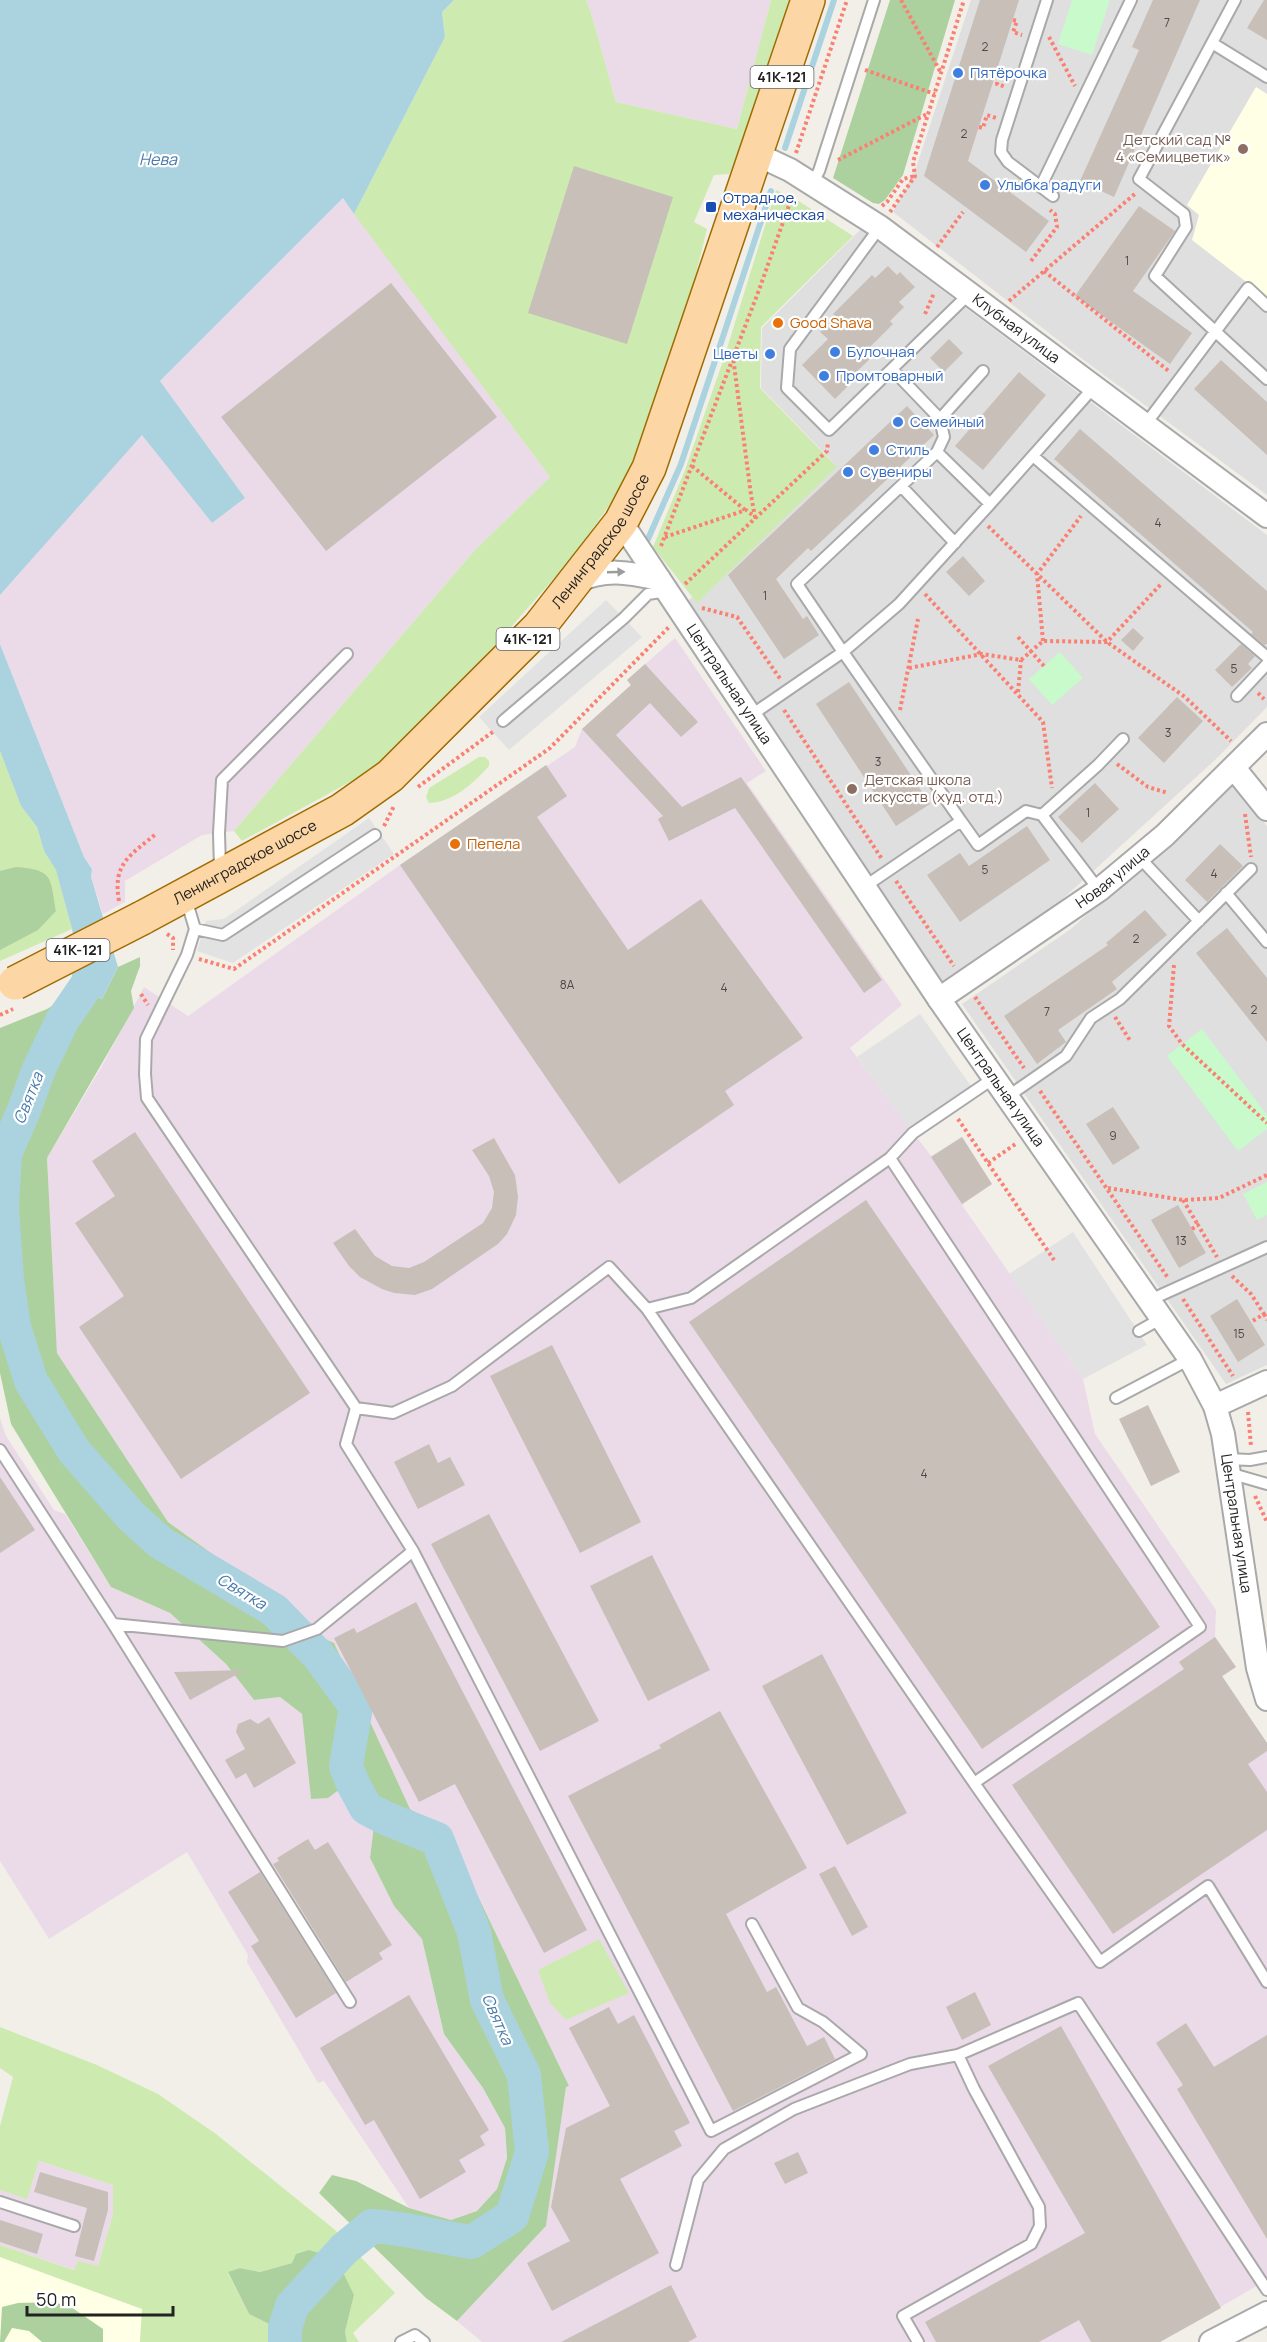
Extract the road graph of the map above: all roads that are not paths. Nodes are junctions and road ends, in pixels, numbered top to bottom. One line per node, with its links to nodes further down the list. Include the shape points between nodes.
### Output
1 (808, 0): 8 (main road, Ленинградское шоссе / 41К-121)
2 (874, 0): 10 (lane, via 819,171)
3 (1047, 0): 9 (lane, via 1001,152 1008,162)
4 (1131, 0): 9 (lane)
5 (1235, 0): 6 (lane)
6 (1212, 43): 7 (lane); 15 (lane, via 1139,179 1184,214 1186,227 1155,276)
7 (1267, 77)
8 (756, 154): 10 (street, Клубная улица, via 790,170); 27 (main road, Ленинградское шоссе / 41К-121, via 650,468)
9 (1041, 186): 11 (lane)
10 (803, 188): 12 (street, Клубная улица)
11 (1053, 196)
12 (876, 217): 13 (street, Клубная улица); 16 (lane, via 790,349 787,388 829,430)
13 (969, 294): 16 (lane); 19 (street, Клубная улица)
14 (1267, 306): 15 (lane, via 1248,288)
15 (1216, 331): 18 (lane); 21 (lane)
16 (892, 369): 20 (lane)
17 (984, 371): 20 (lane)
18 (1267, 379)
19 (1094, 387): 21 (street, Клубная улица); 23 (lane)
20 (940, 419): 22 (lane, via 944,437)
21 (1145, 425): 26 (street, Клубная улица)
22 (937, 452): 24 (lane); 25 (lane)
23 (1033, 456): 25 (lane); 33 (lane)
24 (901, 486): 28 (lane); 31 (lane, via 797,584)
25 (990, 504): 28 (lane)
26 (1267, 516)
27 (621, 522): 29 (main road, Ленинградское шоссе / 41К-121); 30 (street, Центральная улица)
28 (955, 543): 31 (lane, via 899,604)
29 (574, 582): 30 (street, one-way to 30, via 591,574 627,572); 47 (main road, Ленинградское шоссе / 41К-121, via 539,627 390,776 342,810)
30 (663, 585): 36 (street, Центральная улица, via 687,609); 37 (lane)
31 (843, 652): 36 (lane); 43 (lane)
32 (347, 654): 47 (lane, via 222,780)
33 (1267, 657)
34 (1267, 664): 35 (lane)
35 (1236, 696)
36 (750, 716): 48 (street, Центральная улица)
37 (502, 721)
38 (1267, 734): 40 (street, Новая улица)
39 (1123, 739): 42 (lane)
40 (1242, 768): 41 (street); 45 (street, Новая улица)
41 (1267, 809)
42 (1042, 815): 43 (lane, via 1026,811 978,845); 49 (lane)
43 (961, 821): 48 (lane)
44 (375, 835): 53 (lane, via 223,935)
45 (1139, 857): 49 (street, Новая улица); 52 (lane)
46 (1251, 869): 50 (lane)
47 (221, 875): 51 (main road, Ленинградское шоссе / 41К-121)
48 (864, 887): 56 (street, Центральная улица)
49 (1099, 890): 56 (street, Новая улица)
50 (1226, 893): 52 (lane); 54 (lane)
51 (184, 895): 53 (lane); 55 (main road, Ленинградское шоссе / 41К-121, bridge)
52 (1199, 921): 58 (lane, via 1120,999 1091,1018 1066,1056)
53 (195, 929): 68 (lane, via 187,955 146,1039 147,1098)
54 (1267, 942)
55 (7, 987)
56 (939, 999): 57 (street, Центральная улица)
57 (994, 1078): 58 (street, Центральная улица); 59 (lane, via 913,1133)
58 (1007, 1097): 61 (street, Центральная улица)
59 (890, 1158): 62 (lane, via 691,1299); 77 (lane, via 1200,1627)
60 (1267, 1247): 61 (lane, via 1176,1288)
61 (1156, 1309): 63 (lane); 64 (street, Центральная улица)
62 (647, 1310): 68 (lane, via 609,1268 452,1386 393,1413); 77 (lane)
63 (1139, 1331)
64 (1190, 1359): 66 (lane); 67 (street, Центральная улица)
65 (1267, 1382): 67 (street)
66 (1116, 1398)
67 (1215, 1406): 71 (street, Центральная улица)
68 (356, 1408): 73 (lane, via 346,1444)
69 (0, 1450): 74 (lane)
70 (1267, 1457): 71 (lane)
71 (1228, 1466): 72 (lane); 75 (street, Центральная улица)
72 (1267, 1484)
73 (413, 1551): 74 (lane, via 317,1629 283,1641); 78 (lane, via 711,2131 861,2054 823,2022 798,2008)
74 (113, 1624): 80 (lane)
75 (1260, 1629): 76 (street, Центральная улица, via 1258,1668)
76 (1267, 1699)
77 (974, 1783): 79 (lane, via 1101,1962 1208,1886)
78 (752, 1924)
79 (1267, 1982)
80 (350, 2002)
81 (958, 2055): 84 (lane, via 909,2064 794,2109 724,2149 698,2180); 85 (lane, via 1078,2003); 89 (lane, via 1039,2207 1040,2226 1031,2244 903,2316)
82 (0, 2202): 83 (lane)
83 (74, 2226)
84 (676, 2265)
85 (1267, 2290)
86 (1267, 2313): 90 (street)
87 (401, 2342): 88 (lane, via 415,2336)
88 (424, 2342)
89 (918, 2342)
90 (1210, 2342)

